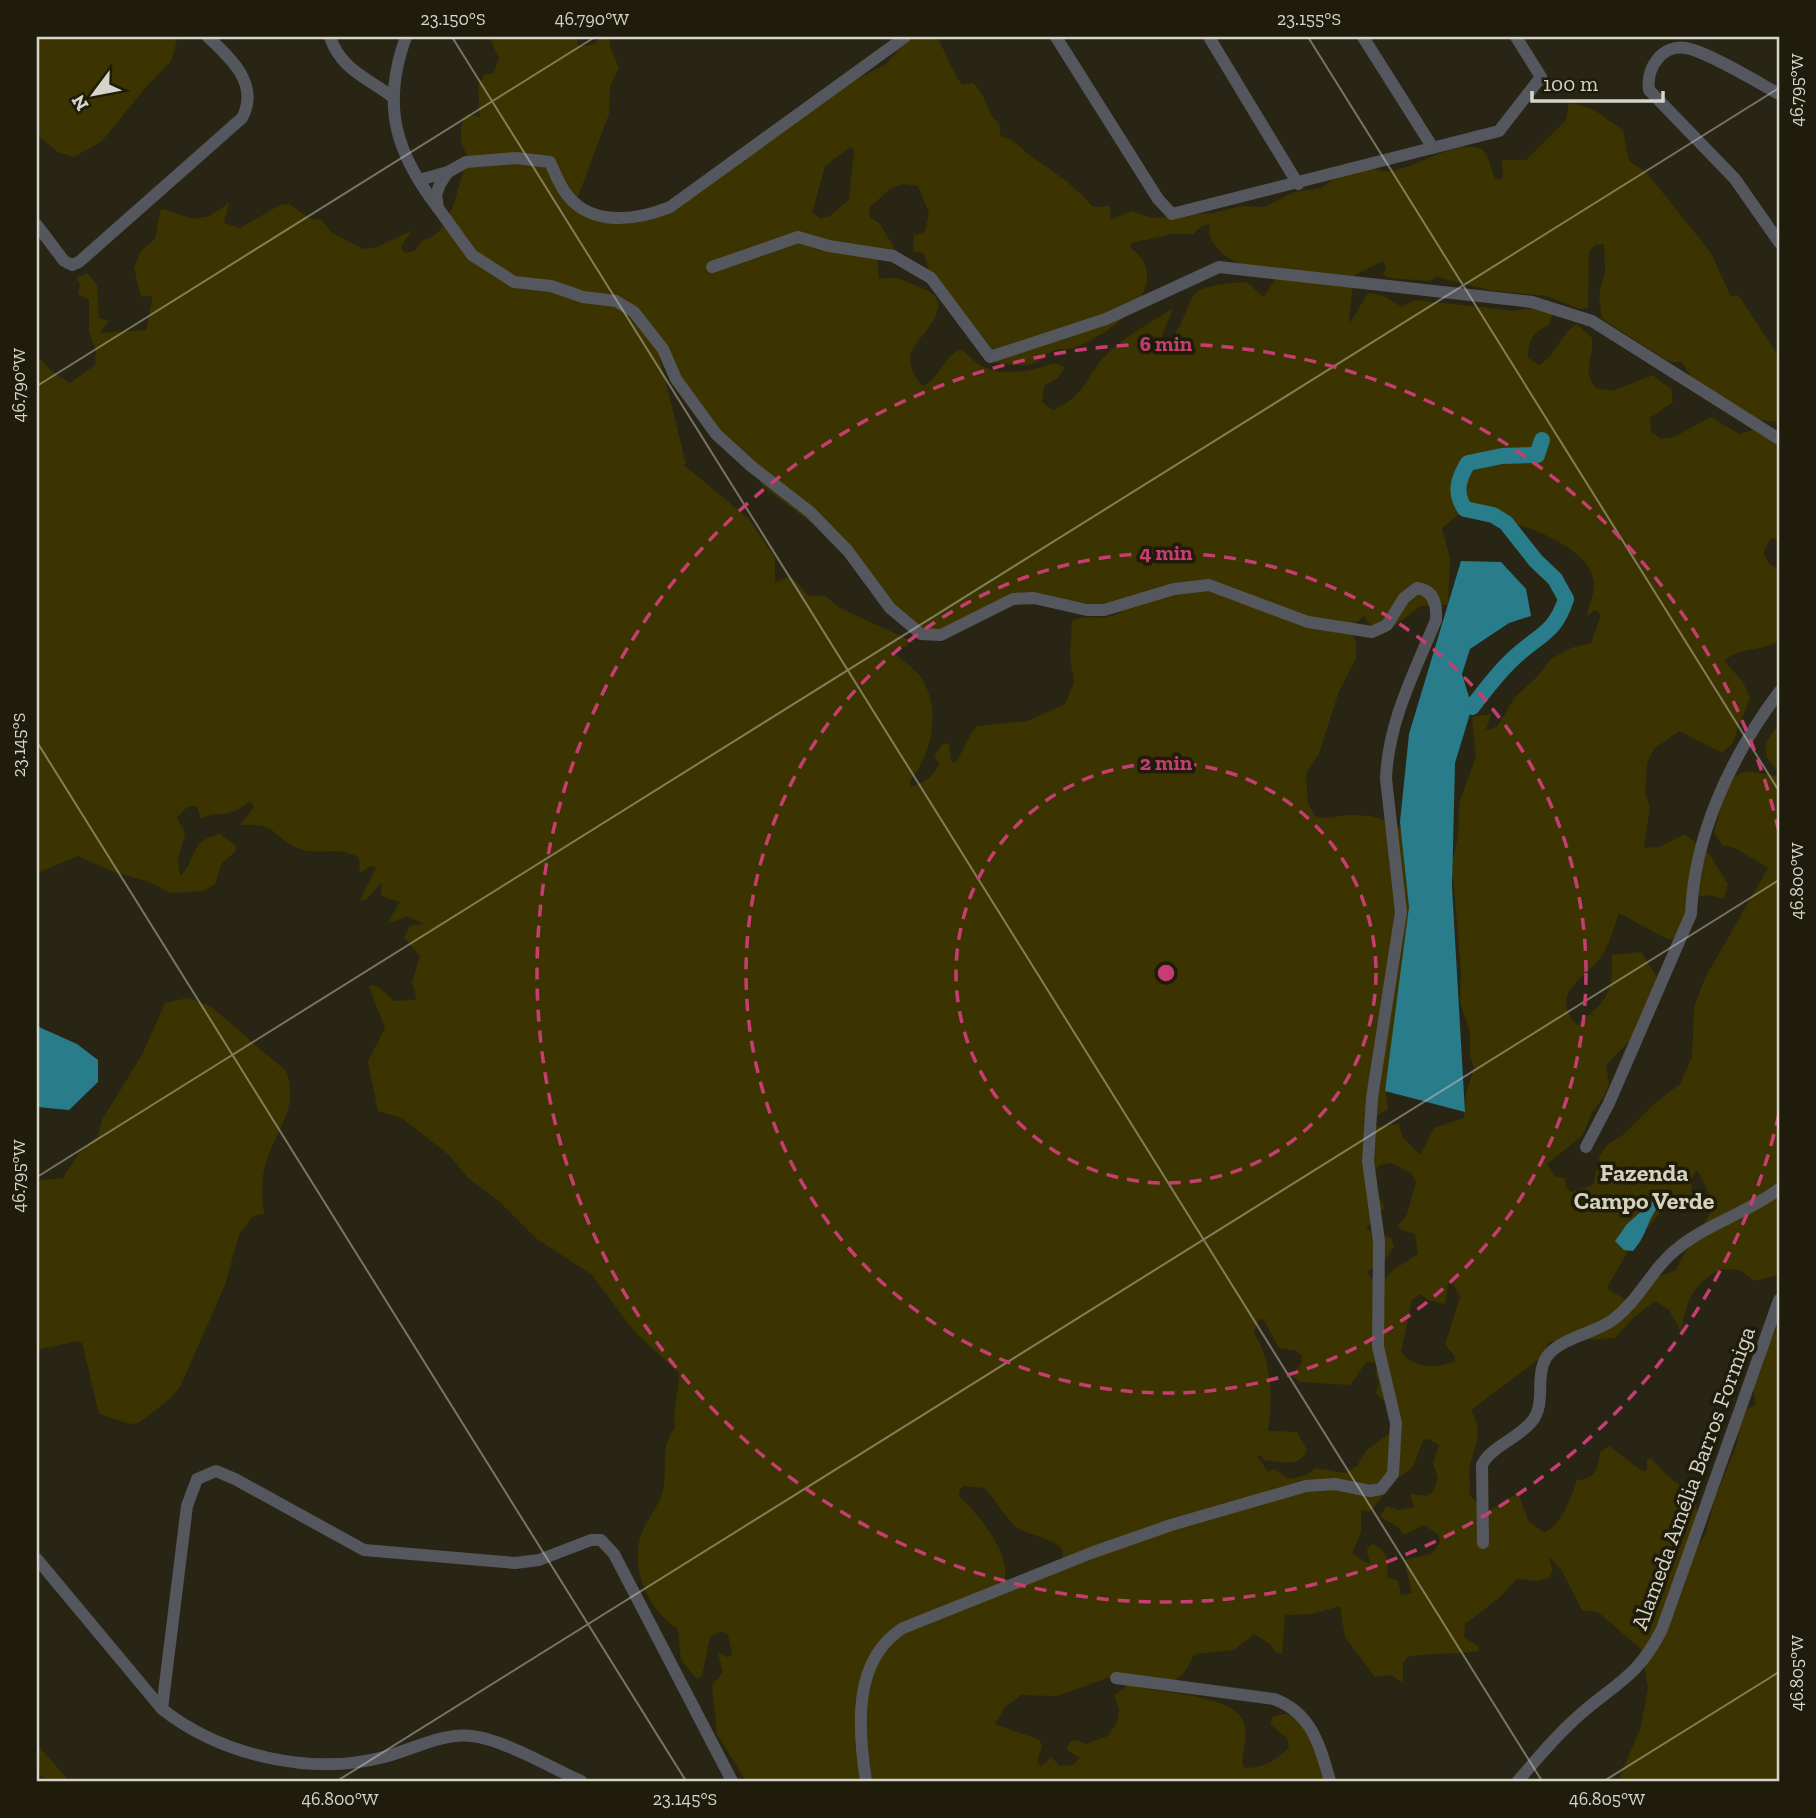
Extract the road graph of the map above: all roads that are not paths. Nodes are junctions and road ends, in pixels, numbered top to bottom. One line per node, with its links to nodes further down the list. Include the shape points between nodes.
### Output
1 (208, 37): 16 (street, via 245,80 248,101 242,118 79,262 64,261)
2 (330, 37): 10 (street, via 351,72)
3 (406, 37): 10 (street, via 397,61)
4 (905, 37): 12 (street, via 670,207 642,219 589,214 568,196 550,162 485,159)
5 (1056, 37): 14 (street, via 1158,200 1172,214)
6 (1209, 37): 14 (street)
7 (1363, 37): 11 (street)
8 (1516, 37): 11 (street, via 1541,77 1499,131)
9 (1779, 94): 17 (street, via 1689,48 1661,55 1648,79 1649,90 1735,179)
10 (394, 98): 13 (street, via 399,145)
11 (1433, 148): 14 (street)
12 (447, 172): 13 (street); 15 (street, via 436,195)
13 (419, 180): 15 (street)
14 (1298, 184)
15 (438, 208): 30 (street, via 472,256 514,282 616,301 634,312 716,434 810,512 848,551 890,608 921,634 941,635 1013,599 1034,598 1104,610 1192,586 1229,590 1308,622 1360,631 1381,630 1417,588 1428,592 1437,607 1387,759 1401,912 1372,1098 1368,1161 1379,1241 1378,1347 1396,1423 1393,1474 1381,1489 1306,1486 1171,1525 902,1628 885,1639 870,1662 862,1707)
16 (37, 225)
17 (1779, 242)
18 (712, 267): 19 (street, via 798,237 893,256 931,278 990,357 1106,319 1219,267 1532,302 1592,321)
19 (1779, 439)
20 (1779, 692): 21 (street, via 1740,755 1704,835 1691,914)
21 (1586, 1147)
22 (1779, 1189): 24 (street, via 1676,1249 1616,1318 1550,1353 1541,1371 1538,1413 1482,1465)
23 (1779, 1300): 32 (street, Alameda Amélia Barros Formiga, via 1650,1655 1574,1720)
24 (1483, 1544)
25 (37, 1559): 27 (street)
26 (1116, 1678): 31 (street, via 1289,1704 1313,1731)
27 (162, 1709): 28 (street, via 186,1728 211,1739 297,1765 357,1763 473,1736); 29 (street, via 187,1506 197,1479 216,1471 364,1550 515,1563 601,1540 614,1554)
28 (581, 1781)
29 (732, 1781)
30 (866, 1781)
31 (1331, 1781)
32 (1518, 1781)

